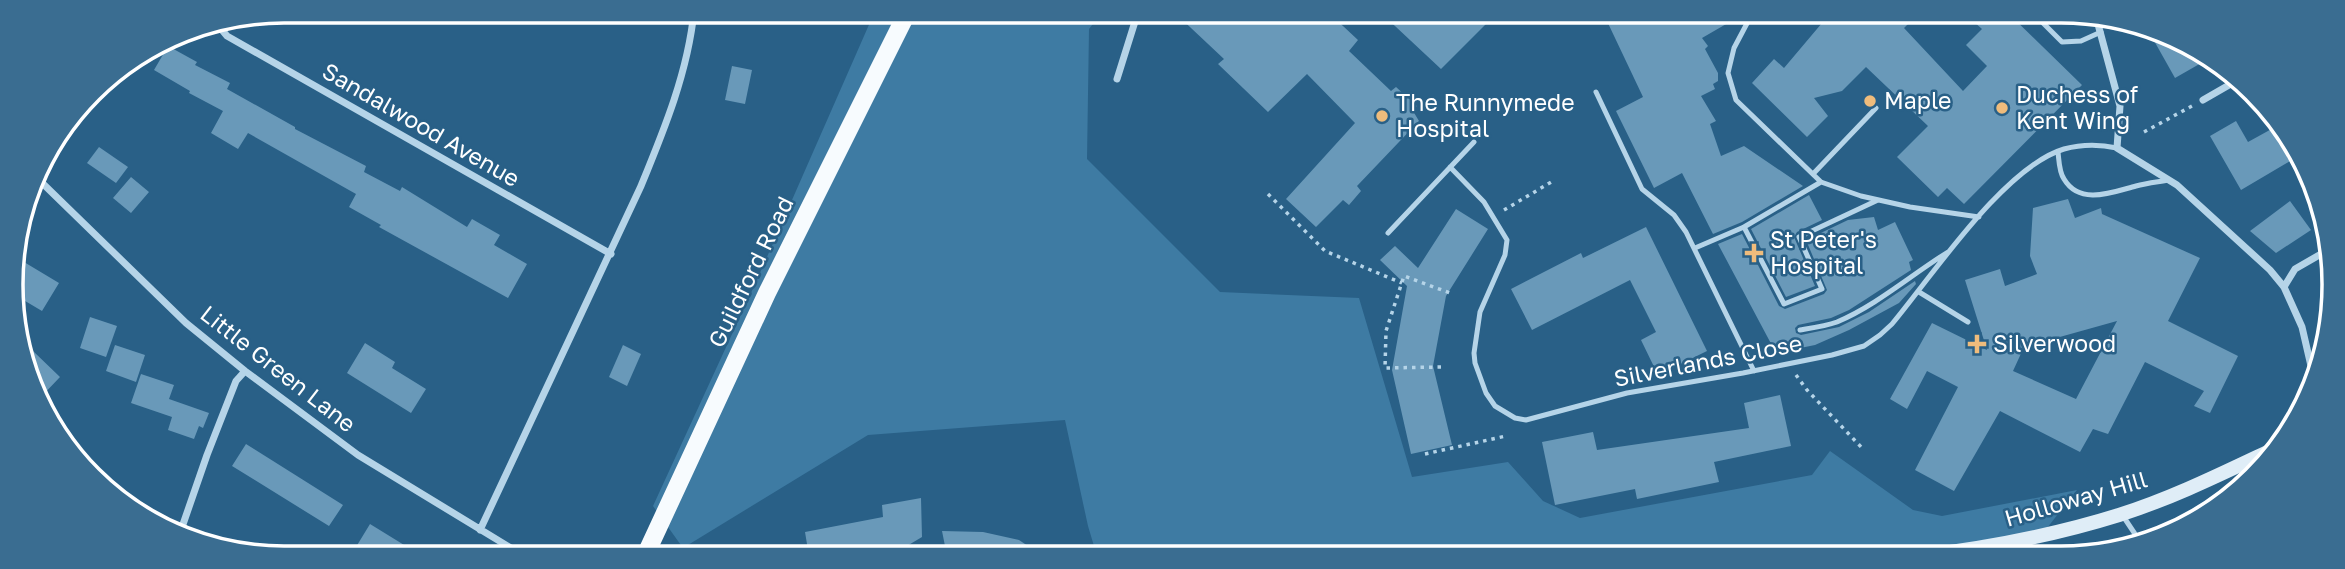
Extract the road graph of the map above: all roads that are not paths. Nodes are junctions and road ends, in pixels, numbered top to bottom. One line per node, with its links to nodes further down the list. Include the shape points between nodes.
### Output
1 (692, 23): 28 (street, via 682,76 667,120)
2 (902, 23): 43 (main road, Guildford Road, via 767,293)
3 (1135, 23): 9 (street)
4 (1747, 23): 18 (lane, via 1728,73 1736,100)
5 (2044, 23): 8 (lane, via 2062,42 2081,41)
6 (2099, 26): 8 (street)
7 (222, 31): 28 (street, Sandalwood Avenue)
8 (2101, 32): 15 (street, via 2120,106)
9 (1117, 79)
10 (2229, 85): 12 (street)
11 (1596, 92): 26 (lane, via 1642,189 1674,215)
12 (2203, 100)
13 (1876, 108): 18 (lane)
14 (1474, 142): 17 (lane)
15 (2117, 148): 16 (lane, Silverlands Close, via 2099,144); 19 (street)
16 (2058, 152): 19 (lane, via 2063,179 2089,195 2108,195); 23 (lane, Silverlands Close, via 2028,168)
17 (1450, 167): 25 (lane); 36 (lane, Silverlands Close, via 1483,201 1507,240 1506,255 1480,312 1475,340 1475,363 1486,393 1506,414 1526,420 1626,393)
18 (1813, 174): 20 (lane)
19 (2169, 180): 30 (street)
20 (1821, 182): 22 (lane); 24 (lane)
21 (43, 183): 35 (street, Little Green Lane, via 186,323)
22 (1878, 200): 23 (lane); 24 (lane, via 1799,237 1822,289 1784,304)
23 (1979, 217): 27 (lane, Silverlands Close)
24 (1744, 227): 26 (lane)
25 (1388, 233)
26 (1695, 248): 36 (lane)
27 (1951, 251): 31 (lane, Silverlands Close); 33 (lane, via 1836,323)
28 (611, 254): 40 (street)
29 (2321, 254): 30 (street, via 2295,269)
30 (2284, 287): 34 (street, via 2302,327)
31 (1919, 292): 32 (lane); 36 (lane, Silverlands Close, via 1892,324 1864,346)
32 (1968, 322)
33 (1800, 330)
34 (2310, 362)
35 (246, 371): 39 (street, via 236,381); 40 (street, Little Green Lane, via 358,455)
36 (1754, 371)
37 (2258, 456): 38 (main road, Holloway Hill)
38 (2122, 514): 41 (lane); 44 (main road, Holloway Hill)
39 (183, 525)
40 (480, 530): 42 (street, Little Green Lane)
41 (2136, 535)
42 (507, 546)
43 (650, 546)
44 (1988, 546)

